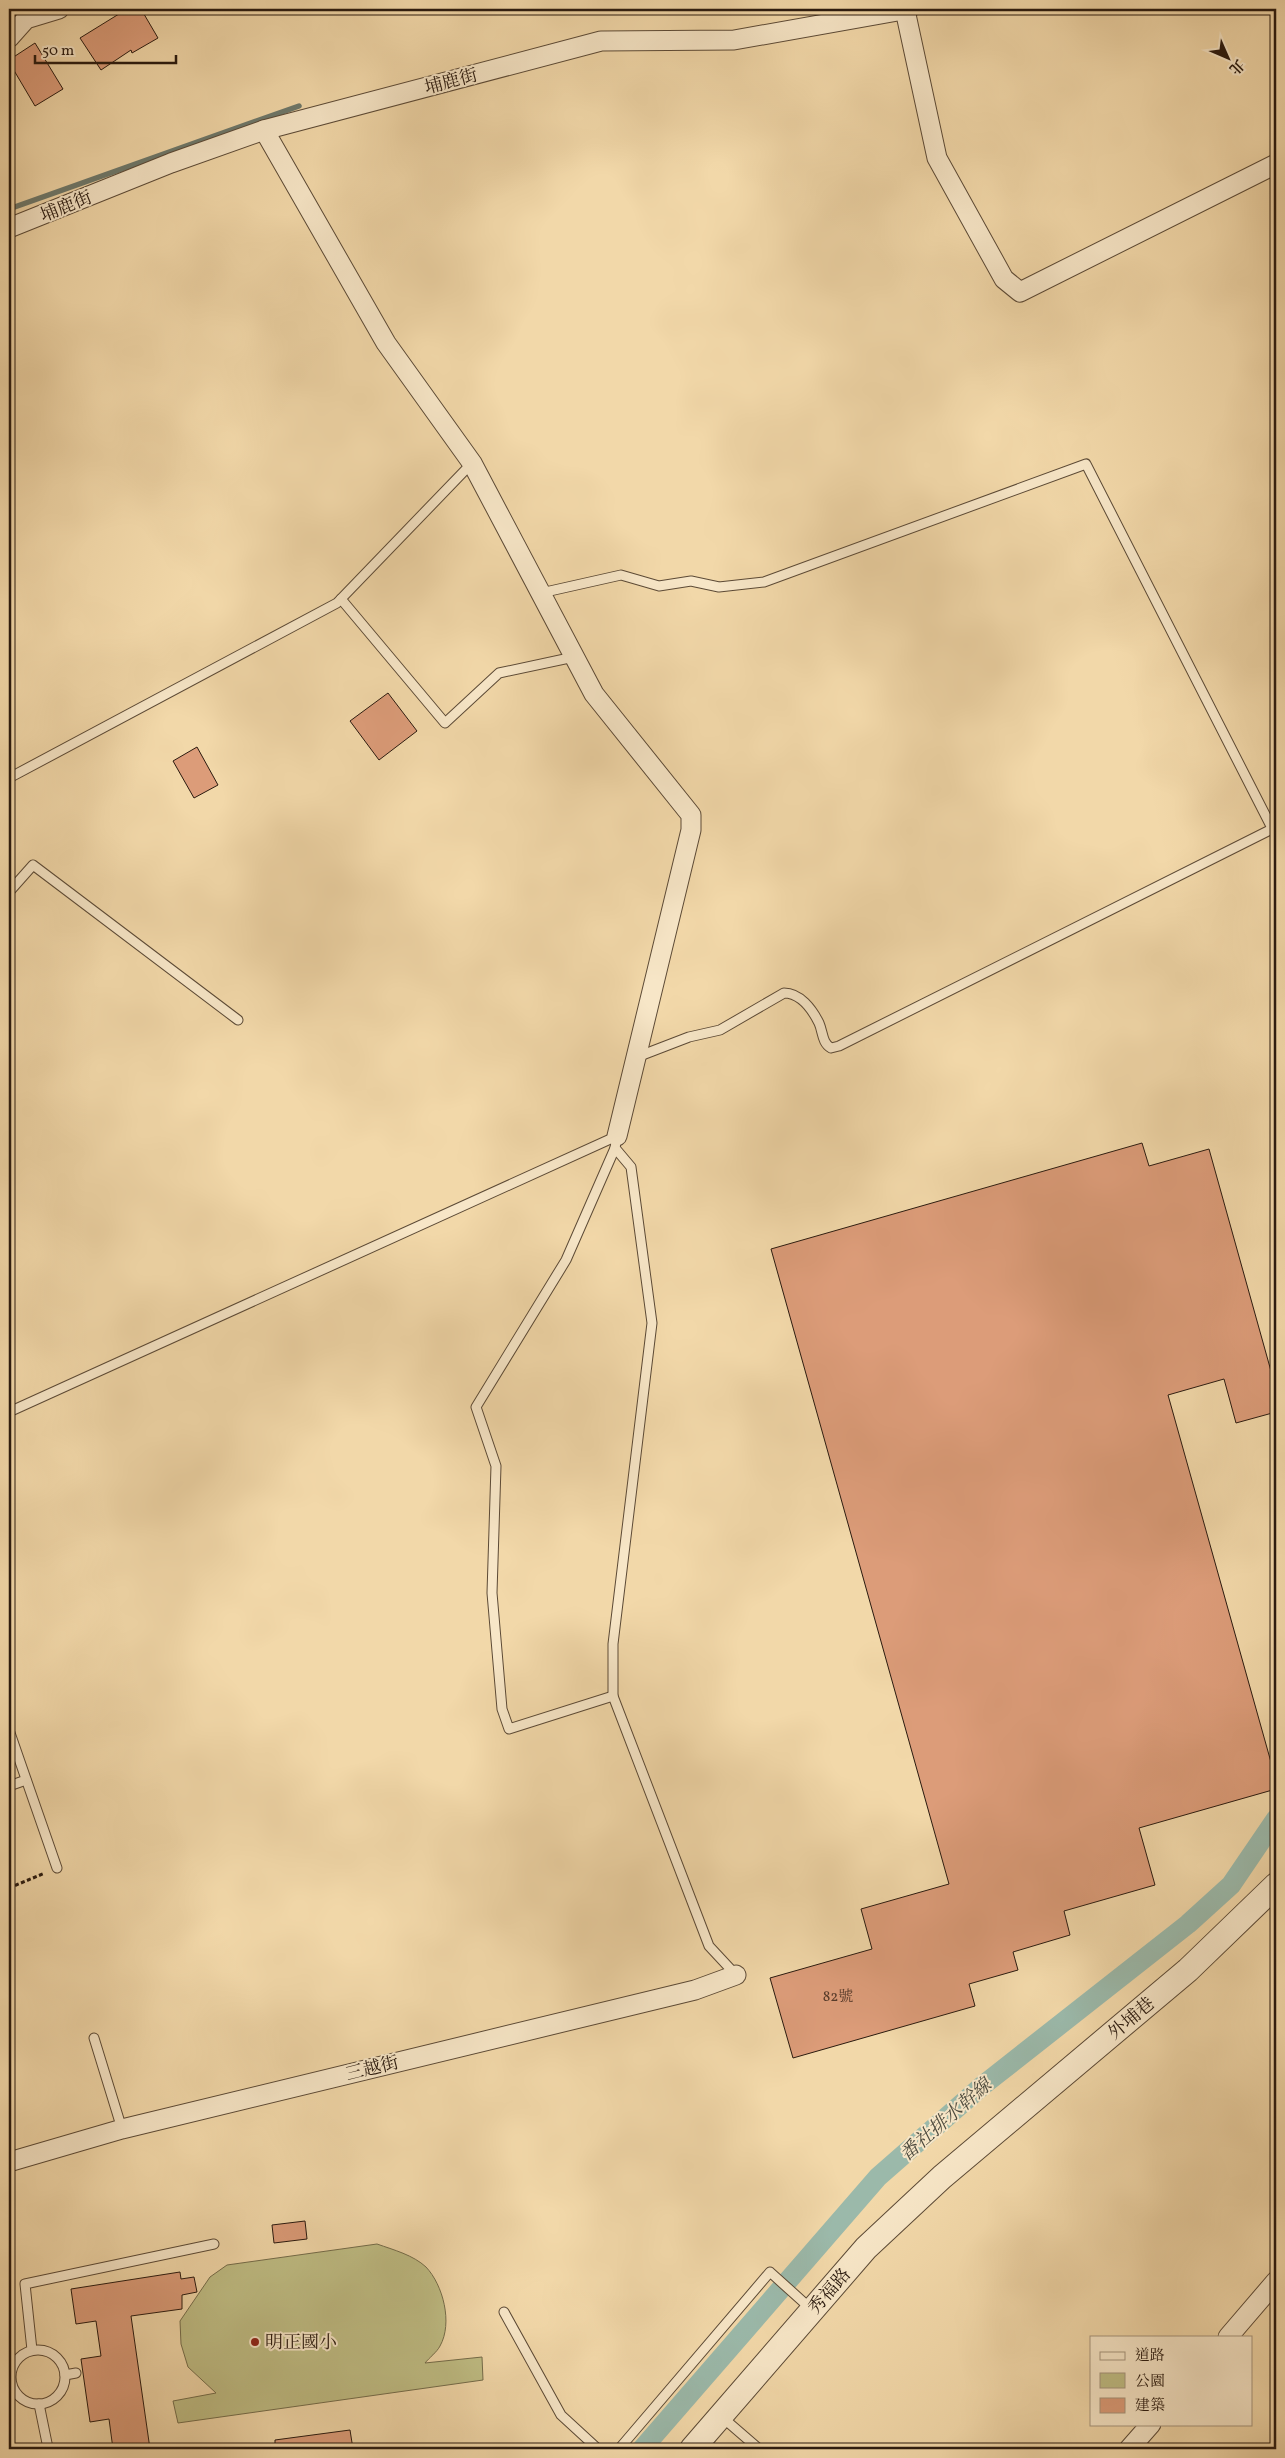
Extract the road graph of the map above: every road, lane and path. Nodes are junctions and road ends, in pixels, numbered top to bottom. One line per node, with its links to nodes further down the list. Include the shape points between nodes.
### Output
1 (59, 9): 3 (street, via 26,19)
2 (907, 9): 4 (street, 埔鹿街, via 734,40 601,41); 5 (street, via 937,158 1004,279 1020,292)
3 (9, 38)
4 (264, 130): 6 (street, 埔鹿街, via 171,163); 7 (street, via 386,343)
5 (1276, 164)
6 (9, 228)
7 (472, 463): 8 (street); 9 (lane)
8 (541, 593): 10 (street); 12 (lane, via 621,575 658,586 691,581 719,587 764,582 1086,464)
9 (340, 599): 10 (lane, via 445,723 499,673); 11 (lane)
10 (574, 657): 15 (street, via 594,694 690,816 690,830)
11 (9, 778)
12 (1275, 831): 15 (lane, via 839,1046 831,1048 826,1045 819,1022 803,1000 794,993 784,993 720,1030 689,1037)
13 (9, 892): 14 (lane, via 34,865)
14 (238, 1020)
15 (637, 1058): 16 (street)
16 (616, 1142): 17 (lane); 18 (lane, via 631,1167 652,1323 613,1644); 18 (lane, via 566,1260 476,1407 496,1466 492,1593 502,1709 509,1729)
17 (9, 1412)
18 (613, 1696): 25 (lane, via 709,1946)
19 (9, 1730): 20 (lane)
20 (26, 1780): 21 (lane); 22 (lane)
21 (9, 1786)
22 (57, 1868): 24 (path)
23 (1276, 1885): 28 (street, 外埔巷, via 1188,1970)
24 (9, 1888)
25 (736, 1975): 27 (street, 三越街, via 695,1990)
26 (94, 2038): 27 (lane)
27 (122, 2129): 29 (street, 三越街)
28 (980, 2145): 32 (street, 秀福路, via 866,2248)
29 (9, 2162)
30 (214, 2244): 35 (lane, via 25,2284)
31 (1276, 2281): 34 (street)
32 (813, 2310): 40 (street, 秀福路); 44 (lane, via 770,2272)
33 (504, 2312): 43 (lane, via 561,2415)
34 (1229, 2336)
35 (32, 2350): 37 (lane, via 51,2352 63,2366); 38 (lane, via 17,2360 12,2368)
36 (76, 2372): 37 (lane)
37 (65, 2375): 39 (lane, via 65,2384 55,2398)
38 (11, 2387): 39 (lane, via 23,2400)
39 (39, 2404): 42 (lane)
40 (722, 2416): 45 (street, 秀福路); 46 (lane)
41 (1149, 2426): 47 (street)
42 (48, 2448)
43 (598, 2449)
44 (619, 2449)
45 (692, 2449)
46 (759, 2449)
47 (1129, 2449)

